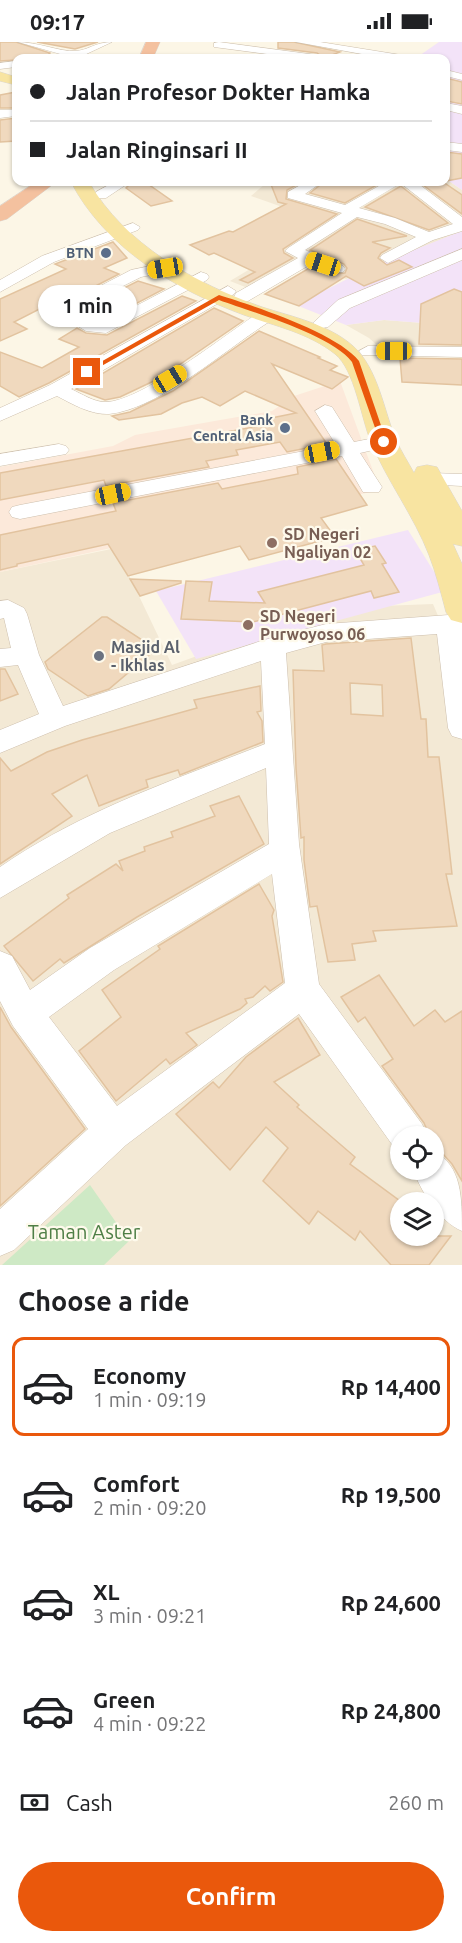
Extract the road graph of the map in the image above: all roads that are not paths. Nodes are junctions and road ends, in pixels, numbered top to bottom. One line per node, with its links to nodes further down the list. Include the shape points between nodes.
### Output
1 (23, 42): 9 (street)
2 (107, 42): 10 (street)
3 (281, 42): 7 (street)
4 (300, 42): 8 (street)
5 (375, 42): 8 (street)
6 (218, 43): 7 (street); 11 (street)
7 (266, 51): 12 (street)
8 (361, 51): 13 (street)
9 (72, 54)
10 (78, 54)
11 (209, 54)
12 (288, 54)
13 (378, 54)
14 (21, 186): 21 (highway)
15 (41, 186): 23 (highway)
16 (82, 186): 25 (main road, via 93,206)
17 (308, 186): 22 (street, via 293,195)
18 (388, 186): 22 (street)
19 (413, 186): 24 (street)
20 (99, 188): 25 (main road)
21 (0, 201)
22 (350, 211): 26 (street, via 390,221); 29 (street, via 293,249)
23 (0, 215)
24 (462, 225): 26 (street)
25 (126, 230): 31 (main road); 34 (main road, via 179,264); 35 (street, via 48,259)
26 (428, 237): 28 (street)
27 (462, 254): 33 (street)
28 (388, 258)
29 (308, 259): 32 (street); 36 (street)
30 (462, 262): 33 (street)
31 (165, 268): 34 (main road); 37 (street, via 137,273)
32 (337, 269)
33 (420, 277): 40 (street, via 350,307)
34 (195, 280): 36 (main road); 38 (street, via 106,327 96,328)
35 (0, 287)
36 (230, 295): 39 (main road); 40 (main road); 43 (street)
37 (89, 296)
38 (70, 316)
39 (266, 316): 40 (main road); 43 (street, via 188,368 119,406 100,407)
40 (322, 330): 41 (main road); 46 (main road, via 355,361)
41 (368, 351): 42 (street); 46 (main road, via 376,363)
42 (462, 352)
43 (57, 389): 45 (street)
44 (325, 411): 47 (street)
45 (0, 415)
46 (400, 440): 47 (street); 50 (main road); 54 (main road)
47 (345, 447): 52 (street); 53 (street)
48 (59, 450): 49 (street)
49 (0, 460)
50 (430, 478): 51 (street); 54 (main road)
51 (462, 480)
52 (371, 487)
53 (20, 513)
54 (451, 523): 56 (main road, via 444,555)
55 (0, 610): 58 (street, via 8,609 15,614 26,655)
56 (457, 619): 57 (street, via 326,633); 59 (street)
57 (273, 647): 58 (street); 61 (street)
58 (55, 719): 60 (street)
59 (462, 728)
60 (1, 741)
61 (278, 751): 62 (street); 63 (street, via 102,821 57,844)
62 (285, 850): 65 (street); 66 (street, via 102,959)
63 (0, 884)
64 (0, 967): 66 (street)
65 (303, 990): 67 (street); 68 (street)
66 (25, 1014): 68 (street)
67 (401, 1126)
68 (113, 1132): 71 (street)
69 (439, 1180): 70 (street)
70 (462, 1211)
71 (0, 1236)

